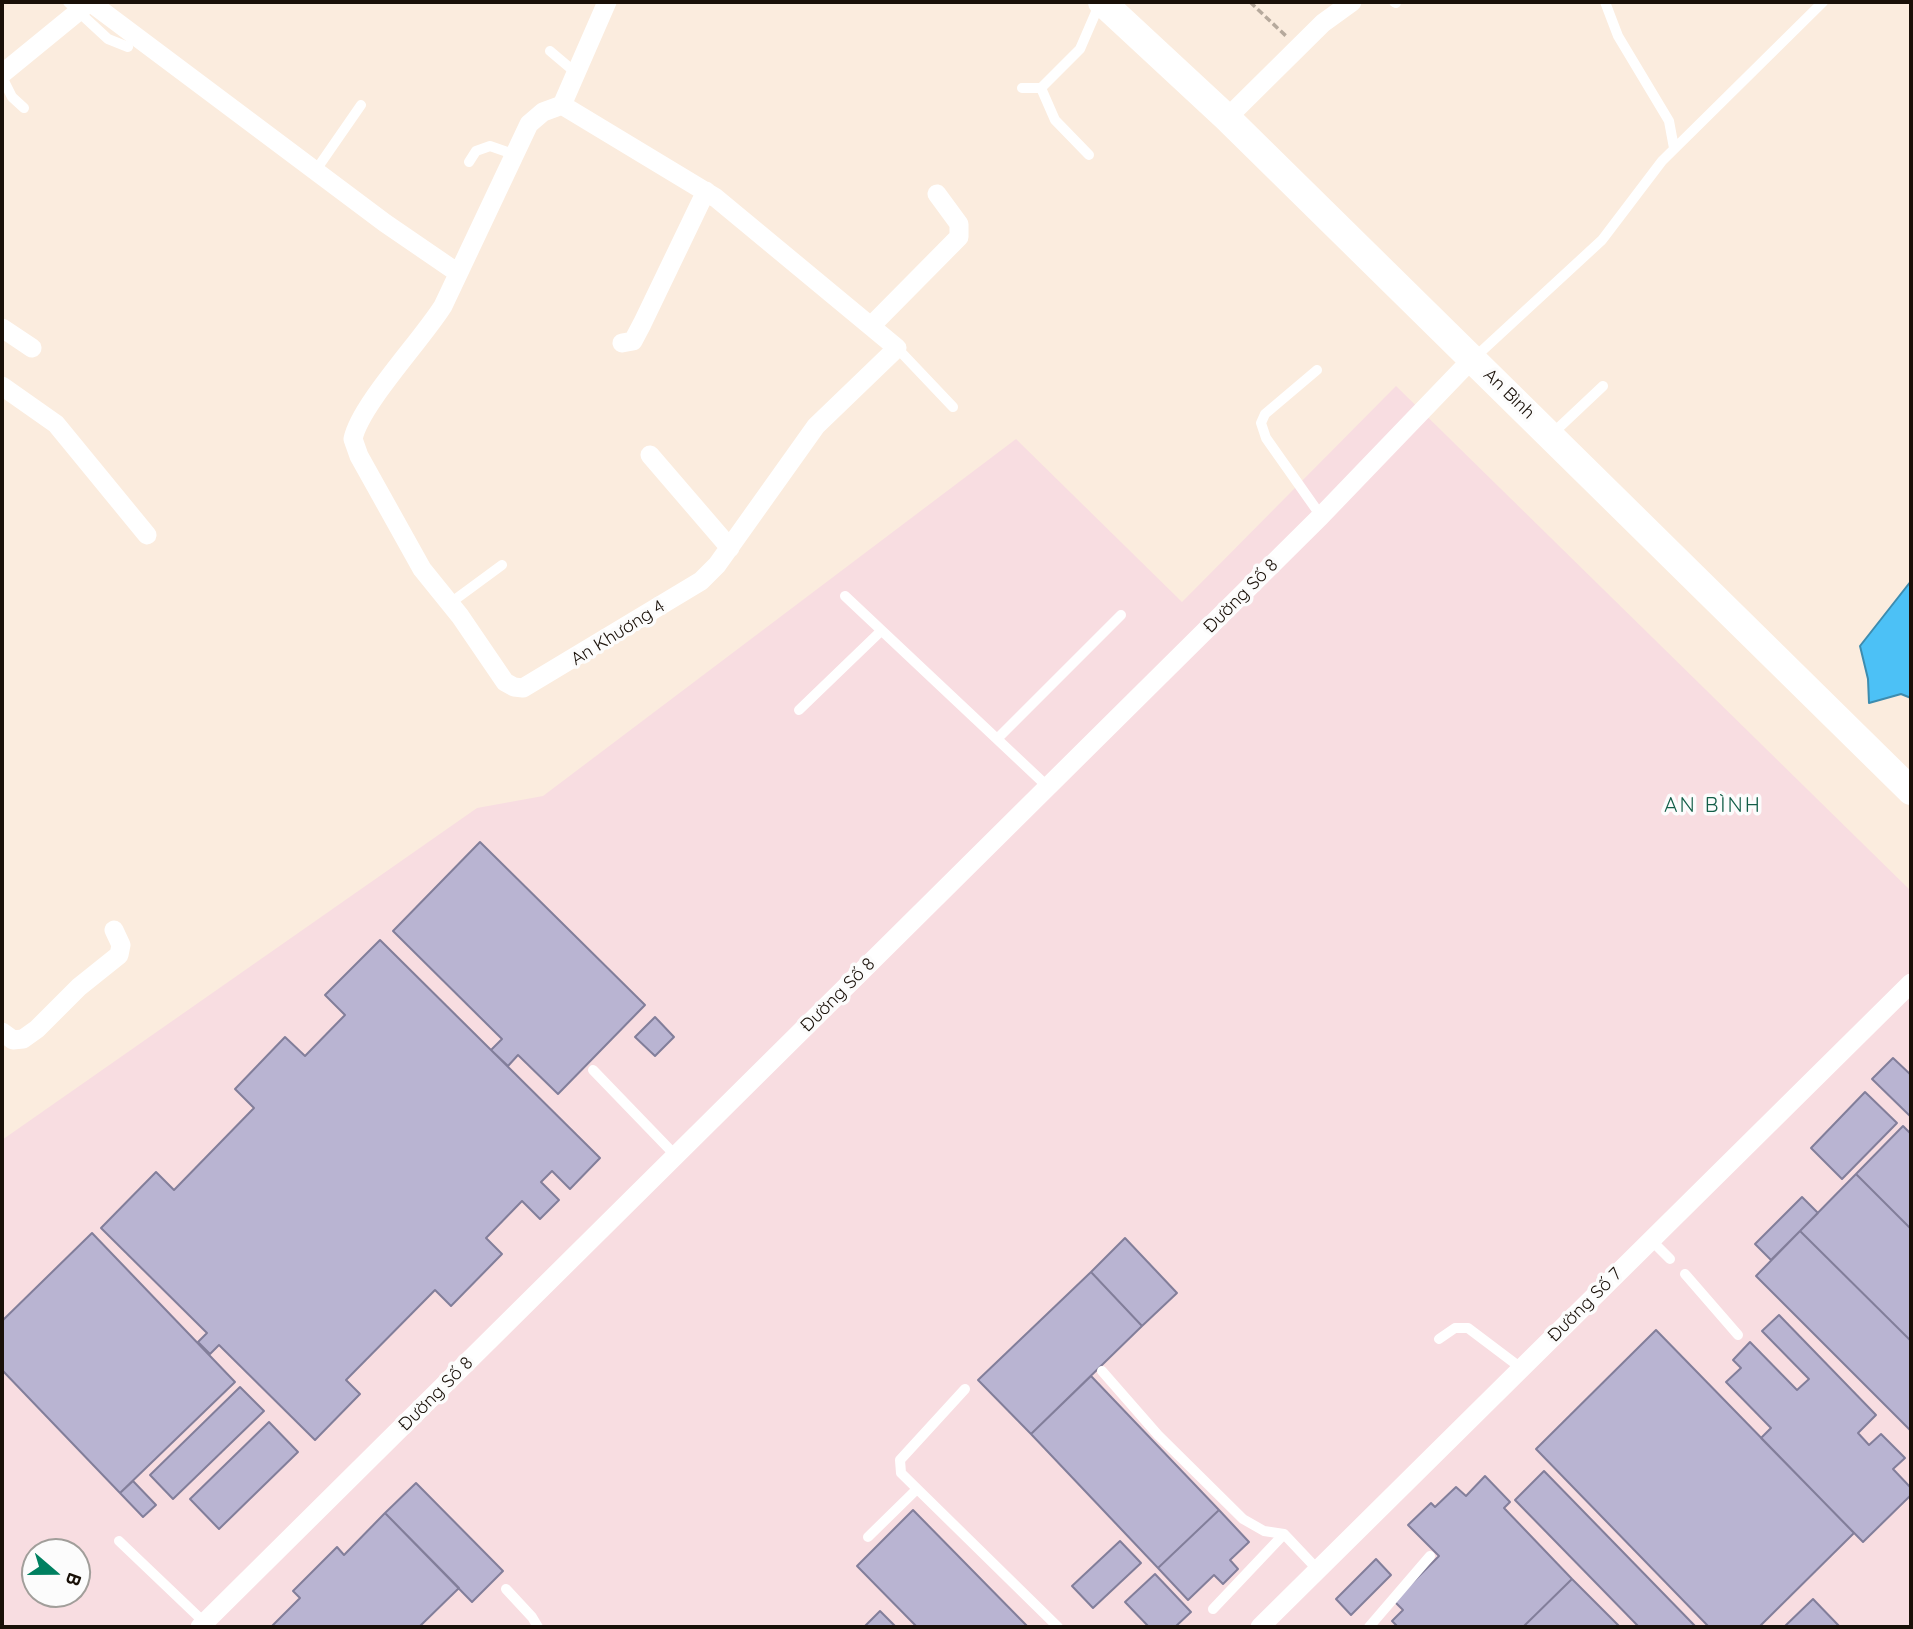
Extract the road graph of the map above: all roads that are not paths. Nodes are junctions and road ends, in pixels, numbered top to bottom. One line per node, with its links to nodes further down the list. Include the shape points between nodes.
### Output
1 (607, 2): 9 (street)
2 (1352, 2): 16 (street, via 1298,47)
3 (1605, 2): 17 (lane, via 1627,53 1669,121)
4 (1823, 2): 17 (lane)
5 (1104, 3): 12 (lane, via 1080,49); 16 (main road, An Bình)
6 (82, 4): 7 (lane, via 108,39); 10 (street); 21 (street)
7 (128, 47)
8 (550, 51): 9 (lane)
9 (576, 73): 14 (street)
10 (2, 75): 15 (lane, via 12,97)
11 (1022, 88): 12 (lane)
12 (1041, 88): 19 (lane, via 1055,120)
13 (361, 105): 21 (lane)
14 (562, 105): 18 (street, An Khương 4, via 543,111 529,124); 22 (street)
15 (24, 108)
16 (1227, 118): 30 (main road, An Bình)
17 (1674, 148): 30 (lane, via 1602,240)
18 (513, 154): 20 (lane, via 490,146 476,150); 24 (street, An Khương 4)
19 (1089, 155)
20 (469, 162)
21 (316, 170): 24 (street)
22 (706, 191): 25 (street); 27 (street, via 633,341)
23 (937, 194): 25 (street, via 959,224 959,237)
24 (458, 273): 42 (street, An Khương 4, via 427,332 363,415 353,439 422,569)
25 (871, 326): 29 (street)
26 (2, 328): 28 (street)
27 (622, 343)
28 (32, 348)
29 (897, 348): 34 (lane); 39 (street, An Khương 4, via 816,426)
30 (1472, 359): 35 (main road, An Bình); 37 (street, Đường Số 8)
31 (1317, 370): 37 (lane, via 1265,414 1261,424)
32 (2, 386): 38 (street, via 56,424)
33 (1603, 386): 35 (lane)
34 (953, 407)
35 (1551, 435): 48 (main road, An Bình)
36 (650, 456): 39 (street)
37 (1321, 516): 47 (street, Đường Số 8)
38 (147, 535)
39 (730, 548): 42 (street, An Khương 4, via 701,581 523,688 505,681)
40 (502, 565): 42 (lane)
41 (845, 596): 44 (lane)
42 (449, 604)
43 (1121, 615): 46 (lane)
44 (881, 631): 45 (lane); 46 (lane)
45 (799, 710)
46 (997, 739): 47 (lane)
47 (1048, 787): 53 (street, Đường Số 8)
48 (1911, 792)
49 (114, 930): 51 (street, via 121,945 118,955 37,1029 13,1040)
50 (1911, 983): 54 (street, Đường Số 7)
51 (2, 1032)
52 (593, 1070): 53 (lane)
53 (676, 1156): 70 (street, Đường Số 8)
54 (1651, 1240): 55 (lane); 59 (street, Đường Số 7)
55 (1670, 1259)
56 (1685, 1274): 57 (lane)
57 (1738, 1335)
58 (1439, 1339): 59 (lane, via 1455,1328 1468,1328)
59 (1521, 1368): 67 (street, Đường Số 7)
60 (1102, 1371): 63 (lane, via 1158,1436 1244,1519 1264,1531)
61 (965, 1389): 62 (lane, via 900,1460 901,1473)
62 (917, 1489): 64 (lane); 72 (lane)
63 (1284, 1534): 67 (lane); 69 (lane)
64 (868, 1537)
65 (119, 1541): 70 (lane)
66 (1430, 1556): 74 (lane)
67 (1318, 1570): 73 (street, Đường Số 7)
68 (506, 1589): 71 (lane)
69 (1213, 1609)
70 (203, 1625)
71 (538, 1627)
72 (1058, 1627)
73 (1260, 1627)
74 (1370, 1627)

